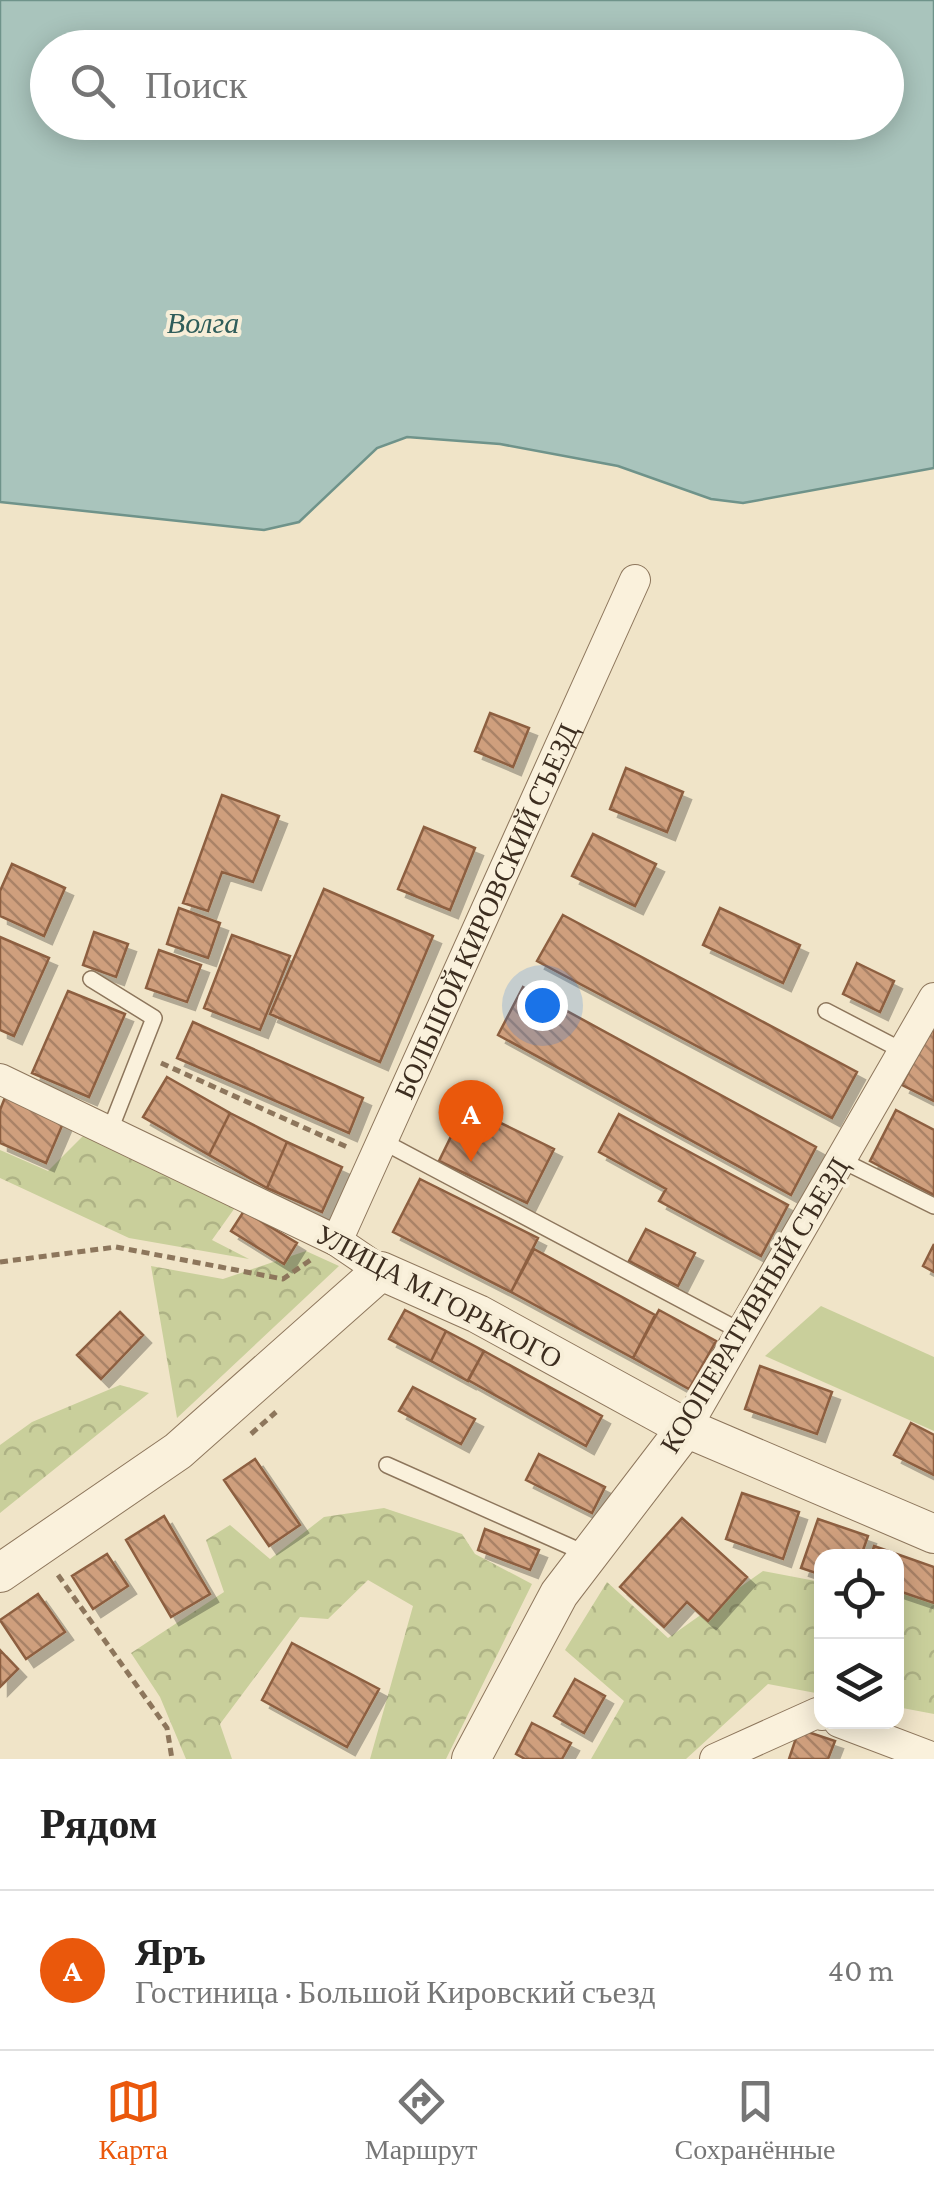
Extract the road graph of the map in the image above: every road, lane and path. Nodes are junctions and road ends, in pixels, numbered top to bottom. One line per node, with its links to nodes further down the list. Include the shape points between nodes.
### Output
1 (635, 580): 9 (street, БОЛЬШОЙ КИРОВСКИЙ СЪЕЗД)
2 (91, 979): 6 (lane, via 154,1018)
3 (934, 998): 5 (street, КООПЕРАТИВНЫЙ СЪЕЗД)
4 (826, 1011): 5 (lane)
5 (904, 1051): 10 (street, КООПЕРАТИВНЫЙ СЪЕЗД)
6 (140, 1054): 8 (lane); 9 (path)
7 (0, 1079): 8 (street, УЛИЦА М.ГОРЬКОГО)
8 (110, 1130): 12 (street, УЛИЦА М.ГОРЬКОГО)
9 (378, 1150): 12 (street, БОЛЬШОЙ КИРОВСКИЙ СЪЕЗД); 15 (lane)
10 (841, 1160): 11 (lane); 15 (street, КООПЕРАТИВНЫЙ СЪЕЗД)
11 (934, 1206)
12 (337, 1241): 13 (path, via 284,1279 116,1247); 14 (street, УЛИЦА М.ГОРЬКОГО)
13 (1, 1263)
14 (380, 1271): 16 (street, УЛИЦА М.ГОРЬКОГО, via 478,1314); 21 (street, via 178,1451)
15 (742, 1332): 16 (street, КООПЕРАТИВНЫЙ СЪЕЗД)
16 (686, 1428): 18 (street, УЛИЦА М.ГОРЬКОГО); 19 (street, КООПЕРАТИВНЫЙ СЪЕЗД)
17 (388, 1465): 19 (lane)
18 (934, 1534)
19 (589, 1555): 26 (street, КООПЕРАТИВНЫЙ СЪЕЗД, via 559,1594)
20 (53, 1568): 25 (path, via 167,1728)
21 (0, 1573)
22 (814, 1714): 27 (street)
23 (857, 1729): 24 (street)
24 (934, 1758)
25 (172, 1759)
26 (472, 1759)
27 (714, 1759)

